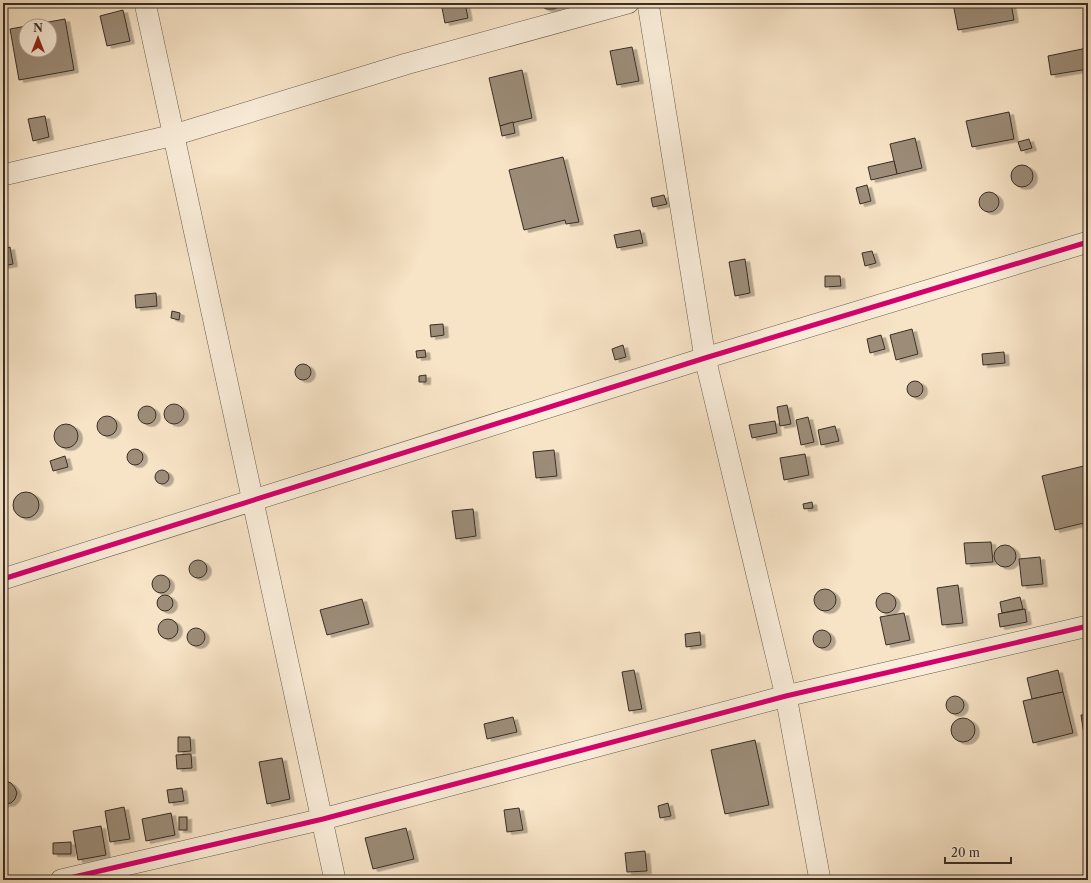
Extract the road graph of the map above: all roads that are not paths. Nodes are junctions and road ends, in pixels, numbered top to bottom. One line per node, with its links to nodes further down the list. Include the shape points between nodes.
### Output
1 (145, 3): 4 (street)
2 (628, 3): 4 (street, via 406,64)
3 (648, 3): 7 (street)
4 (174, 135): 5 (street); 8 (street)
5 (3, 175)
6 (1088, 242): 7 (street)
7 (705, 358): 8 (street); 11 (street)
8 (253, 501): 9 (street); 12 (street)
9 (3, 578)
10 (1088, 626): 11 (street)
11 (786, 696): 12 (street); 15 (street)
12 (323, 819): 13 (street); 14 (street)
13 (61, 880)
14 (335, 880)
15 (820, 880)

